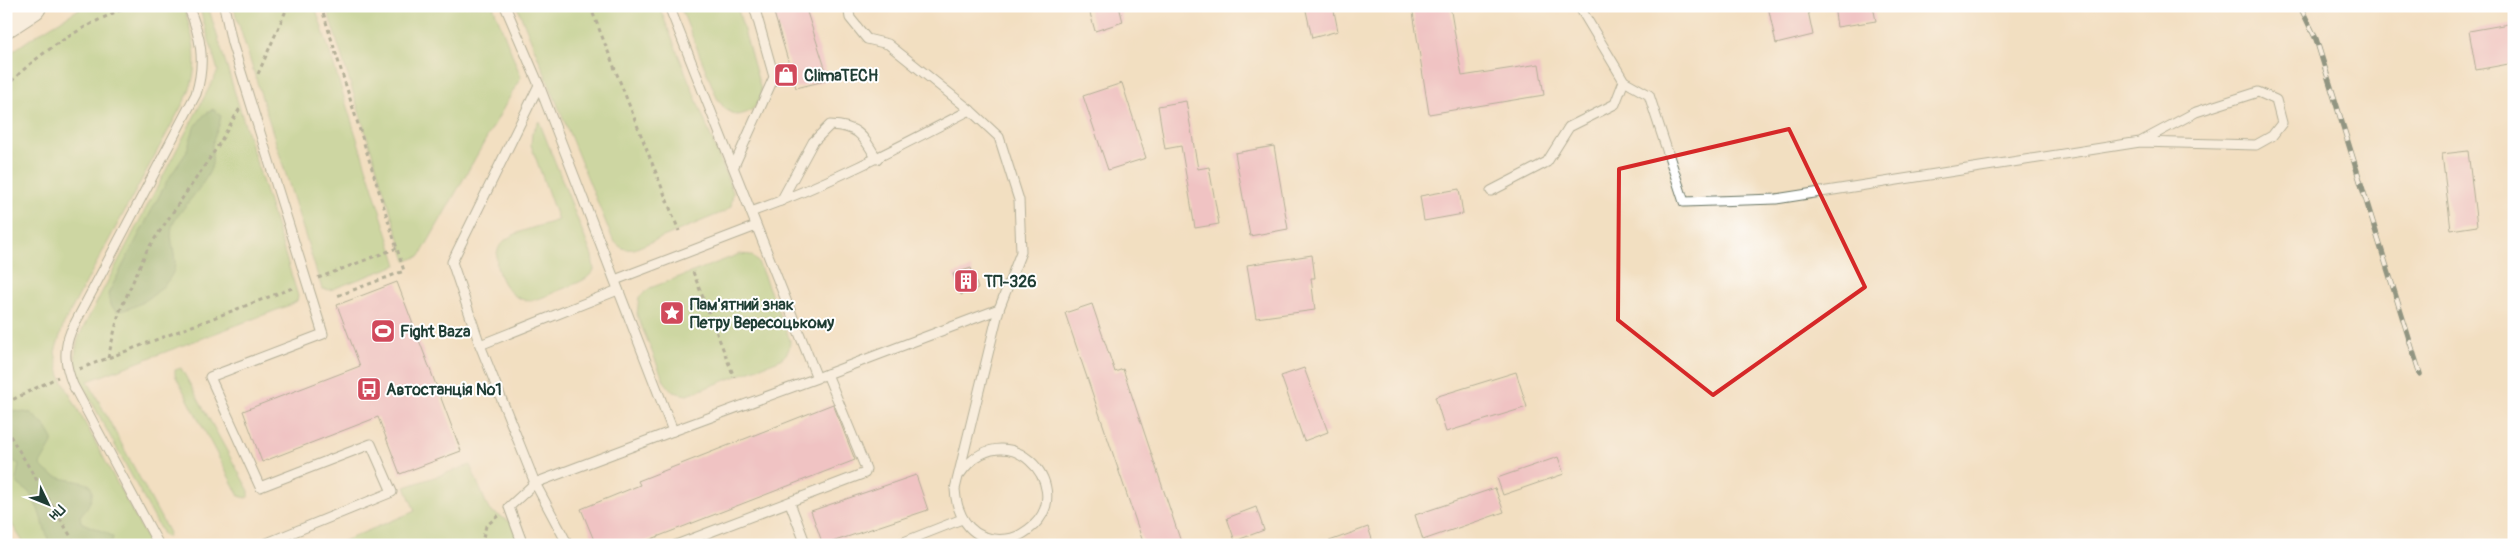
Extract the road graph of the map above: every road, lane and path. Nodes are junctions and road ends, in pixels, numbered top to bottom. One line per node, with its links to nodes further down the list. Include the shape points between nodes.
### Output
1 (32, 6): 13 (main road)
2 (130, 6): 17 (path, via 52,47)
3 (188, 6): 52 (lane, via 202,48 196,94 71,331 65,352 74,385)
4 (224, 6): 53 (lane, via 232,42 323,334 210,377 260,487 372,444 392,492)
5 (288, 6): 14 (path)
6 (321, 6): 28 (path)
7 (505, 6): 16 (lane)
8 (590, 6): 27 (path)
9 (669, 6): 22 (lane)
10 (754, 6): 22 (lane, via 774,77)
11 (848, 6): 19 (lane, via 850,18 867,39 888,44)
12 (1578, 6): 15 (lane)
13 (6, 23)
14 (258, 74)
15 (1624, 81): 20 (lane, via 1649,95 1684,202 1776,199); 23 (lane, via 1616,104 1569,127 1547,162)
16 (539, 85): 31 (lane); 36 (lane, via 452,262)
17 (6, 87)
18 (240, 107): 37 (path, via 216,150 147,250 119,313)
19 (970, 110): 21 (lane); 35 (lane, via 999,138 1019,200 1021,252)
20 (2140, 142): 20 (lane, via 2196,112 2258,92 2276,100 2281,114 2282,123 2272,136 2256,145)
21 (877, 159): 24 (lane); 24 (lane, via 865,139 848,126 830,125 812,142)
22 (734, 166): 25 (lane)
23 (1491, 191)
24 (781, 201): 25 (lane)
25 (751, 212): 26 (lane)
26 (756, 226): 31 (lane); 42 (lane)
27 (679, 231)
28 (397, 248): 30 (path); 34 (path, via 404,271)
29 (692, 272): 41 (path)
30 (318, 278)
31 (615, 280): 33 (lane)
32 (296, 286): 37 (path)
33 (618, 290): 36 (lane); 45 (lane)
34 (337, 296)
35 (999, 309): 39 (lane); 46 (lane)
36 (480, 345): 47 (lane)
37 (108, 358): 38 (path)
38 (76, 370)
39 (827, 374): 42 (lane); 48 (lane, via 866,469 865,474)
40 (60, 376): 43 (path)
41 (734, 377)
42 (817, 378): 45 (lane)
43 (6, 403)
44 (6, 429): 51 (path)
45 (673, 431): 47 (lane)
46 (960, 474): 50 (lane, via 955,489 956,504); 50 (lane, via 968,462 981,453 1011,450 1036,466 1044,480 1046,494 1044,509 1037,522 1013,538 998,540 984,537 971,530)
47 (536, 483): 49 (lane); 56 (lane)
48 (790, 503): 57 (lane); 58 (lane)
49 (509, 506): 54 (path, via 486,526); 55 (lane)
50 (962, 518): 59 (lane)
51 (76, 545)
52 (160, 545)
53 (262, 545)
54 (481, 545)
55 (523, 545)
56 (568, 545)
57 (676, 545)
58 (806, 545)
59 (896, 545)

